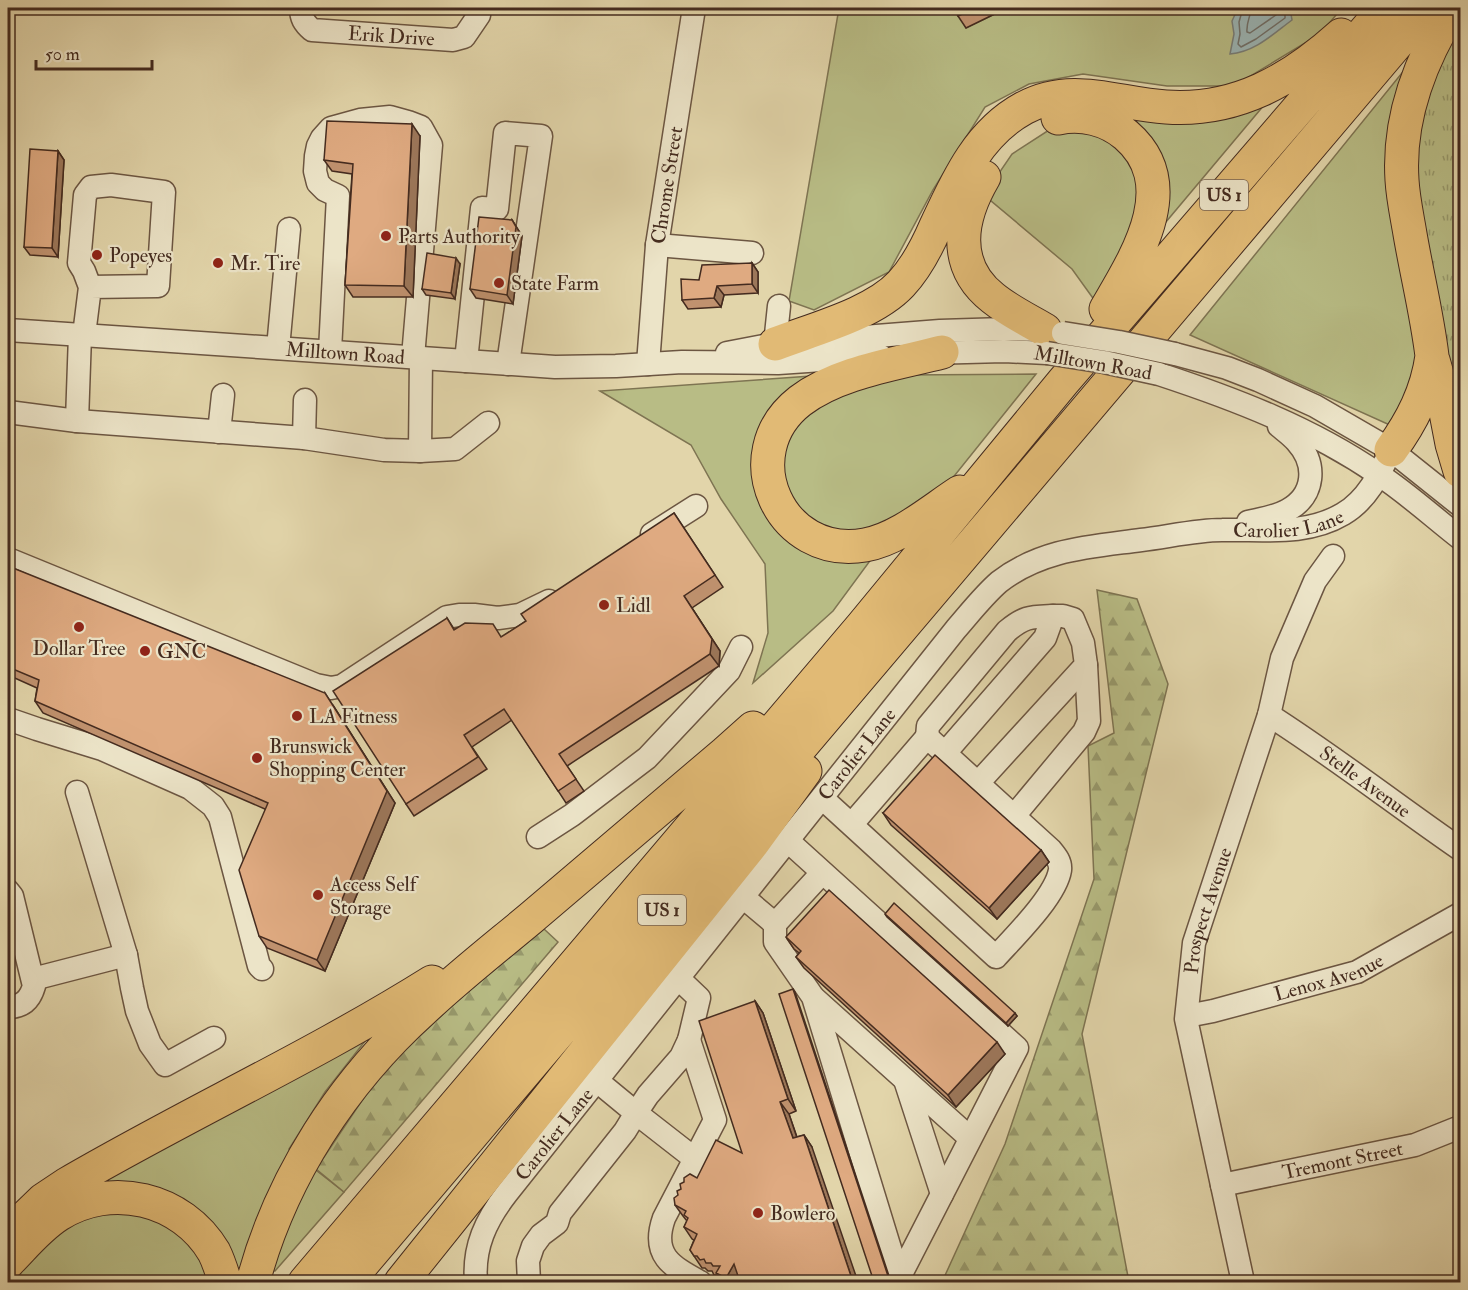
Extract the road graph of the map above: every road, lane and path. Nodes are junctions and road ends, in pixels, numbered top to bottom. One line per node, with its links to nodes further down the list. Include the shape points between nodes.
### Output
1 (301, 8): 2 (street, Erik Drive, via 304,22 321,32 453,40 464,37)
2 (480, 8)
3 (694, 8): 9 (street, Chrome Street)
4 (1372, 8): 16 (highway, via 1293,73 1223,104 1165,107 1076,95 1047,98 1022,109 988,135 970,159 920,260 900,285 857,313)
5 (1385, 8): 26 (highway, US 1)
6 (1427, 8): 46 (highway, US 1)
7 (1453, 8): 20 (highway, via 1418,80 1402,152 1404,199)
8 (289, 229): 17 (street)
9 (657, 245): 10 (street); 25 (street, Chrome Street)
10 (752, 253)
11 (87, 279): 11 (street, via 158,286 164,192 111,185 91,187 85,195 79,263); 14 (street)
12 (779, 306): 16 (street)
13 (8, 330): 14 (street, Milltown Road)
14 (82, 335): 17 (street, Milltown Road); 31 (street)
15 (1052, 339): 16 (street, Milltown Road, via 1005,329); 19 (street, Milltown Road, via 1004,351); 26 (highway, via 993,299 972,275 964,254 966,216 990,167 1022,135 1068,116 1098,119 1119,129 1138,147 1152,180 1152,206 1136,256); 30 (street, Milltown Road, bridge, via 1104,362 1159,374); 36 (street, Milltown Road, bridge, via 1128,344 1227,368 1287,392 1343,421)
16 (775, 344): 23 (street, Milltown Road)
17 (278, 348): 18 (street, Milltown Road)
18 (330, 351): 21 (street, Milltown Road); 21 (street, via 338,196 318,183 315,156 331,128 390,117 421,128 431,145)
19 (942, 352): 23 (street, Milltown Road, via 778,363); 38 (highway, via 844,378 802,399 777,428 768,453 768,476 774,498 794,525 813,538 838,546 864,545 899,532)
20 (1432, 356): 36 (highway, via 1422,398); 37 (highway)
21 (417, 358): 22 (street, Milltown Road); 35 (street)
22 (466, 361): 24 (street, Milltown Road); 24 (street, via 482,208 497,209 505,133 541,135)
23 (682, 362): 25 (street, Milltown Road)
24 (508, 364): 25 (street, Milltown Road)
25 (648, 364)
26 (1063, 382): 38 (highway, US 1)
27 (223, 395): 33 (street)
28 (305, 400): 34 (street)
29 (8, 412): 31 (street)
30 (1265, 413): 36 (street, Milltown Road, via 1313,436); 41 (street, via 1297,441 1310,463 1310,484 1302,500 1287,511)
31 (77, 421): 33 (street)
32 (488, 423): 35 (street, via 454,449)
33 (219, 432): 34 (street)
34 (304, 438): 35 (street, via 384,450)
35 (420, 451)
36 (1385, 462): 39 (street, Milltown Road); 41 (street, Carolier Lane, via 1360,502 1328,522 1280,531); 42 (street, Milltown Road)
37 (1461, 471)
38 (989, 472): 49 (highway, US 1)
39 (1461, 505)
40 (696, 506): 43 (street)
41 (1220, 530): 58 (street, Carolier Lane, via 1069,550 1036,560 1011,574 973,609)
42 (1461, 538)
43 (632, 548)
44 (1333, 556): 52 (street, Prospect Avenue, via 1315,581 1282,658)
45 (8, 559): 47 (street, via 331,688 342,686 447,617 520,615)
46 (945, 576): 92 (highway, US 1); 93 (highway, via 752,844)
47 (569, 588)
48 (1053, 616): 51 (street, via 1073,619 1083,643); 54 (street, via 1024,619 1007,631 928,726); 55 (street, via 1045,638)
49 (862, 626): 69 (highway, via 725,753); 91 (highway, US 1)
50 (741, 647): 61 (street, via 729,671 647,758)
51 (1086, 665): 56 (street); 59 (street, via 1089,721)
52 (1269, 715): 63 (street, Stelle Avenue); 76 (street, Prospect Avenue, via 1194,943)
53 (8, 719): 71 (street, via 102,748 190,788 213,806 220,817)
54 (927, 737): 55 (street); 60 (street)
55 (945, 753): 56 (street)
56 (978, 783): 59 (street)
57 (76, 792): 70 (street)
58 (822, 798): 60 (street); 62 (street, Carolier Lane)
59 (1014, 816): 60 (street, via 1058,857 1061,868 1048,898 996,957)
60 (852, 824)
61 (538, 837)
62 (788, 841): 64 (street); 66 (street, Carolier Lane)
63 (1461, 849)
64 (822, 873): 68 (street); 83 (street, via 1017,1048)
65 (8, 891): 73 (street)
66 (743, 897): 68 (street); 72 (street, Carolier Lane)
67 (1461, 914): 76 (street, Lenox Avenue, via 1356,972)
68 (775, 924): 74 (street, via 776,942)
69 (523, 925): 87 (highway, via 369,1020 66,1184 43,1200); 90 (highway, via 405,1026 343,1098 291,1180)
70 (126, 955): 73 (street); 77 (street, via 137,1011 150,1044 165,1065)
71 (262, 969)
72 (678, 978): 78 (street, via 699,999); 80 (street, Carolier Lane)
73 (33, 979): 75 (street, via 34,986 25,1003)
74 (813, 997): 79 (street); 86 (street, via 899,1278)
75 (8, 1006)
76 (1187, 1016): 85 (street, Prospect Avenue)
77 (214, 1038)
78 (689, 1041): 81 (street, via 681,1057); 84 (street, via 715,1120)
79 (904, 1078): 83 (street); 86 (street)
80 (596, 1080): 81 (street); 94 (street, Carolier Lane, via 489,1218 476,1259)
81 (636, 1113): 84 (street); 95 (street, via 560,1213 557,1223 537,1239 528,1262)
82 (1461, 1128): 85 (street, Tremont Street, via 1415,1145)
83 (970, 1138): 86 (street)
84 (695, 1159): 96 (street, via 664,1218 659,1240 671,1265)
85 (1222, 1185): 97 (street, Prospect Avenue)
86 (942, 1194)
87 (12, 1248): 88 (highway, via 14,1267); 89 (highway, via 74,1207 104,1198 129,1197 158,1204 197,1230 214,1254)
88 (10, 1282)
89 (225, 1282)
90 (252, 1282)
91 (305, 1282)
92 (347, 1282)
93 (401, 1282)
94 (476, 1282)
95 (529, 1282)
96 (700, 1282)
97 (1243, 1282)

